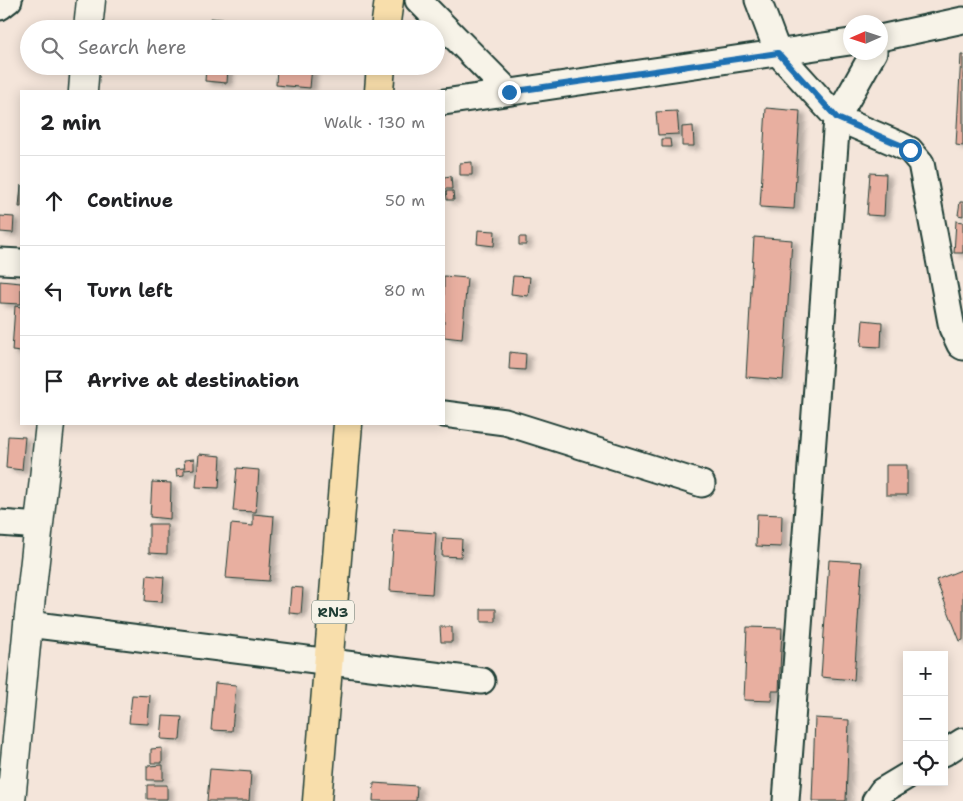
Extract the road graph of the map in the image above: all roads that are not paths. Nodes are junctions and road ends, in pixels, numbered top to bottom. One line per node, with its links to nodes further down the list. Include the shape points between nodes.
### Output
1 (9, 0): 6 (street)
2 (91, 0): 7 (street)
3 (389, 0): 8 (highway)
4 (418, 0): 9 (street)
5 (758, 0): 14 (street)
6 (0, 7)
7 (89, 20)
8 (386, 20)
9 (438, 20)
10 (963, 20): 12 (street)
11 (445, 27): 20 (street)
12 (888, 40)
13 (843, 43): 14 (street)
14 (778, 53): 20 (street); 22 (street)
15 (869, 60): 22 (street)
16 (84, 75): 18 (street)
17 (380, 75): 19 (highway)
18 (83, 90)
19 (379, 90)
20 (509, 92): 21 (street)
21 (445, 102)
22 (837, 118): 25 (street, via 910,150 922,163 952,328); 40 (street)
23 (0, 261): 24 (street)
24 (20, 262)
25 (963, 346)
26 (445, 414): 29 (street, via 506,422)
27 (50, 425): 31 (street)
28 (348, 425): 33 (highway, RN3)
29 (702, 484)
30 (0, 523): 31 (street)
31 (39, 526): 32 (street)
32 (28, 624): 33 (street); 38 (street)
33 (329, 662): 34 (street); 39 (highway, RN3)
34 (482, 681)
35 (963, 741): 36 (street)
36 (948, 750)
37 (903, 779): 41 (street, via 882,792)
38 (11, 801)
39 (318, 801)
40 (786, 801)
41 (875, 801)

